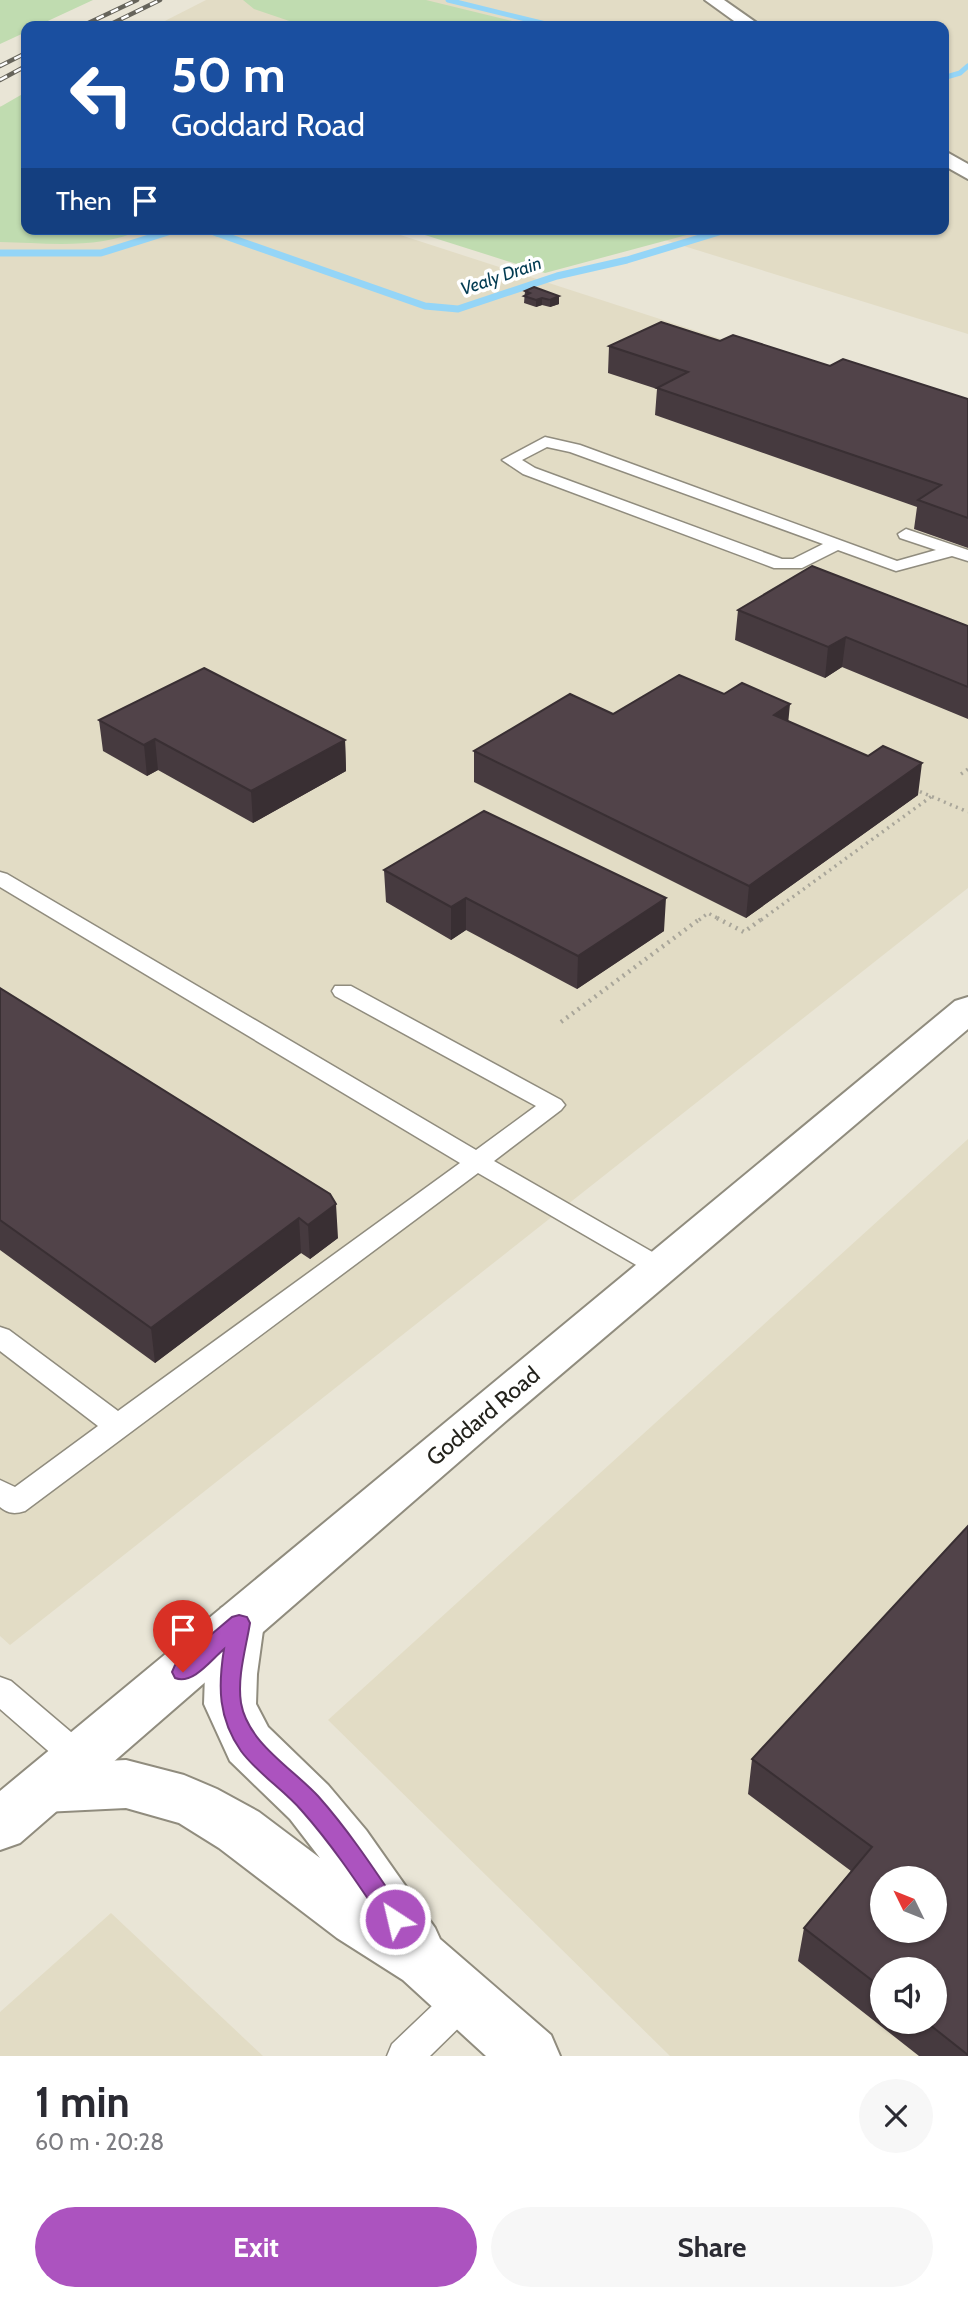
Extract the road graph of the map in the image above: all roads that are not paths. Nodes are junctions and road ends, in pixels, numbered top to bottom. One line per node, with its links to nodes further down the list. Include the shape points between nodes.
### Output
1 (713, 0): 2 (main road)
2 (744, 21)
3 (949, 160): 4 (main road)
4 (968, 173)
5 (906, 534): 7 (lane)
6 (837, 544): 6 (lane, via 574,448 545,442 510,460 780,564 796,564); 7 (lane, via 896,566)
7 (960, 553)
8 (0, 878): 11 (lane)
9 (343, 991): 11 (lane, via 552,1105)
10 (968, 1009): 12 (main road, Goddard Road)
11 (477, 1162): 12 (lane); 14 (lane)
12 (659, 1267): 16 (main road, Goddard Road)
13 (0, 1337): 14 (lane)
14 (118, 1426): 15 (lane, via 15,1503)
15 (0, 1491)
16 (239, 1623): 18 (main road, Goddard Road); 20 (main road, via 230,1704 249,1744 309,1802)
17 (0, 1690): 18 (lane)
18 (62, 1773): 19 (main road, Goddard Road); 20 (main road, via 184,1799 239,1830 357,1919)
19 (0, 1825)
20 (424, 1961): 21 (main road)
21 (467, 1997): 22 (lane); 23 (main road)
22 (405, 2056)
23 (530, 2056)

